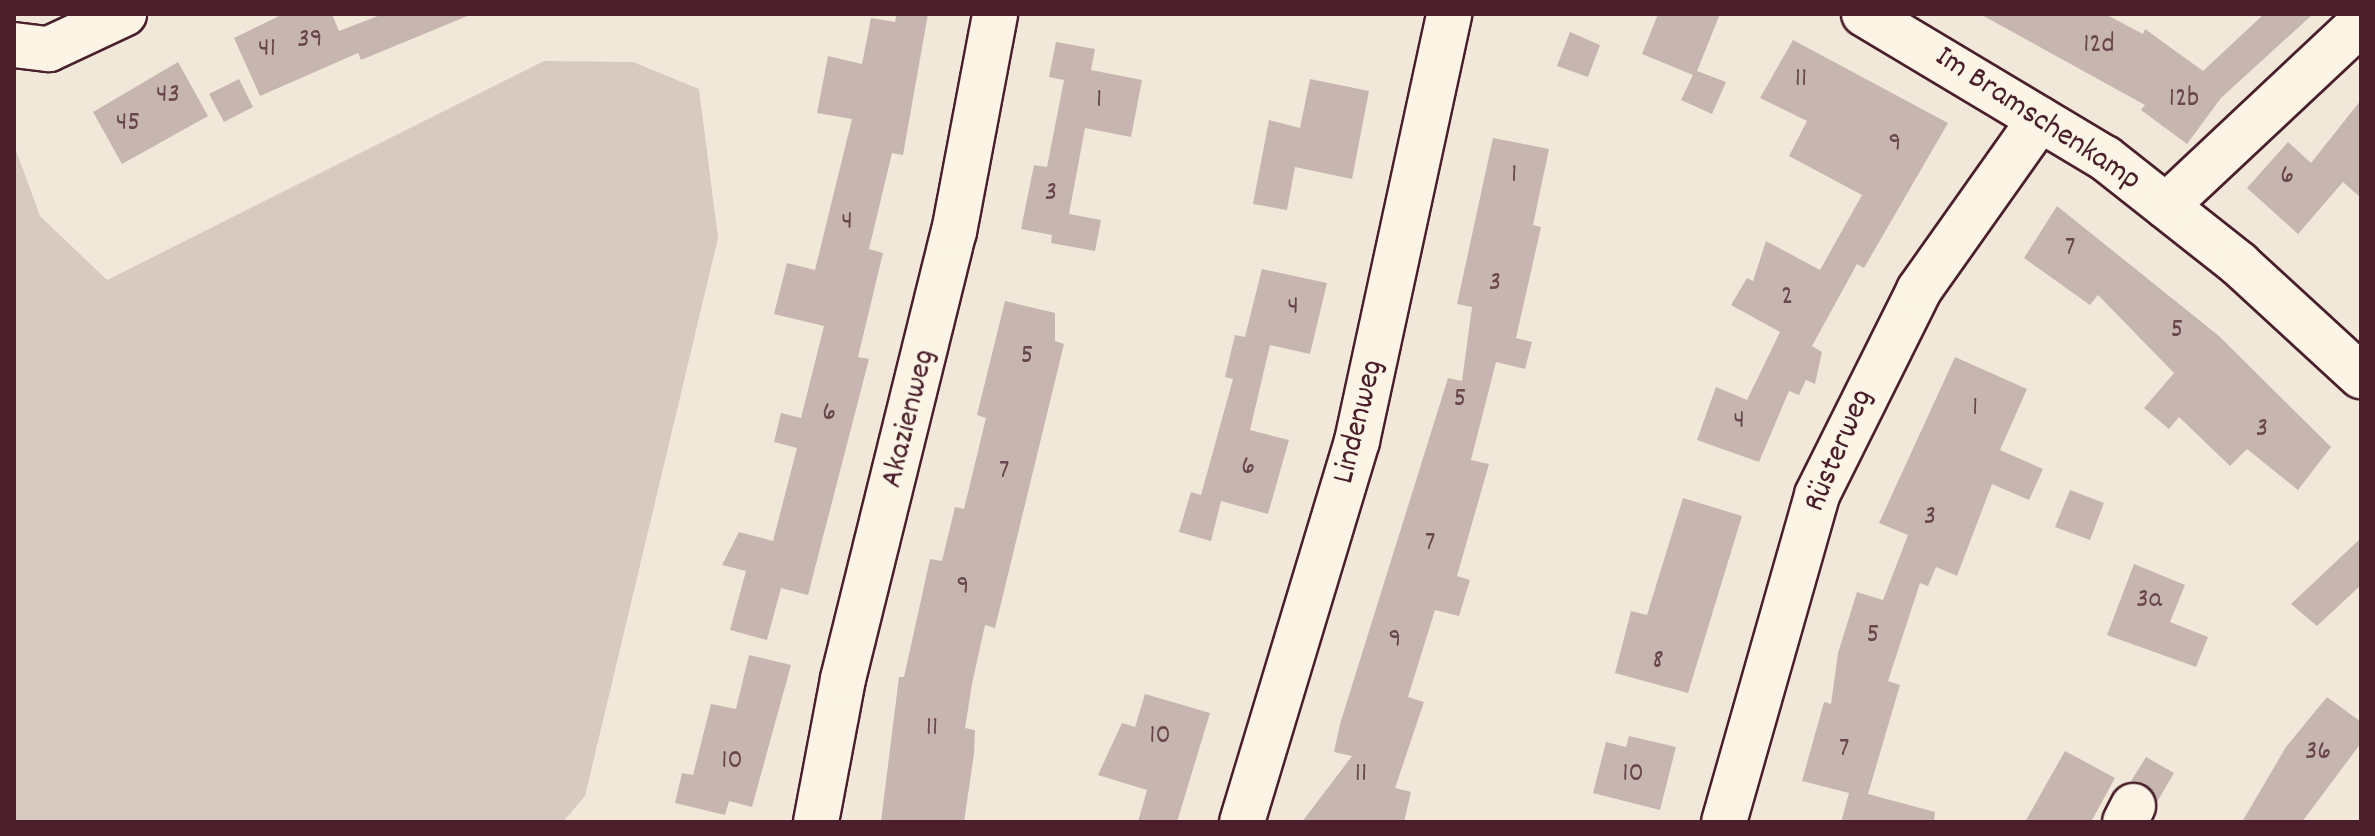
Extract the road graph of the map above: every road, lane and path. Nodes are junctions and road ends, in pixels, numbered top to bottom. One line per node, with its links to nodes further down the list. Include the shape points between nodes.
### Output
1 (124, 14): 6 (street, via 49,49)
2 (995, 14): 10 (street, Akazienweg, via 954,232 843,679)
3 (1449, 14): 11 (street, Lindenweg, via 1357,441)
4 (1864, 14): 7 (street, Im Bramschenkamp)
5 (2361, 23): 8 (street, Im Bramschenkamp)
6 (14, 45)
7 (2040, 119): 8 (street, Im Bramschenkamp, via 2105,158); 12 (street, Rüsterweg, via 1919,290 1847,428 1817,495)
8 (2166, 206): 9 (street, Im Bramschenkamp)
9 (2361, 376)
10 (816, 822)
11 (1242, 822)
12 (1724, 822)

